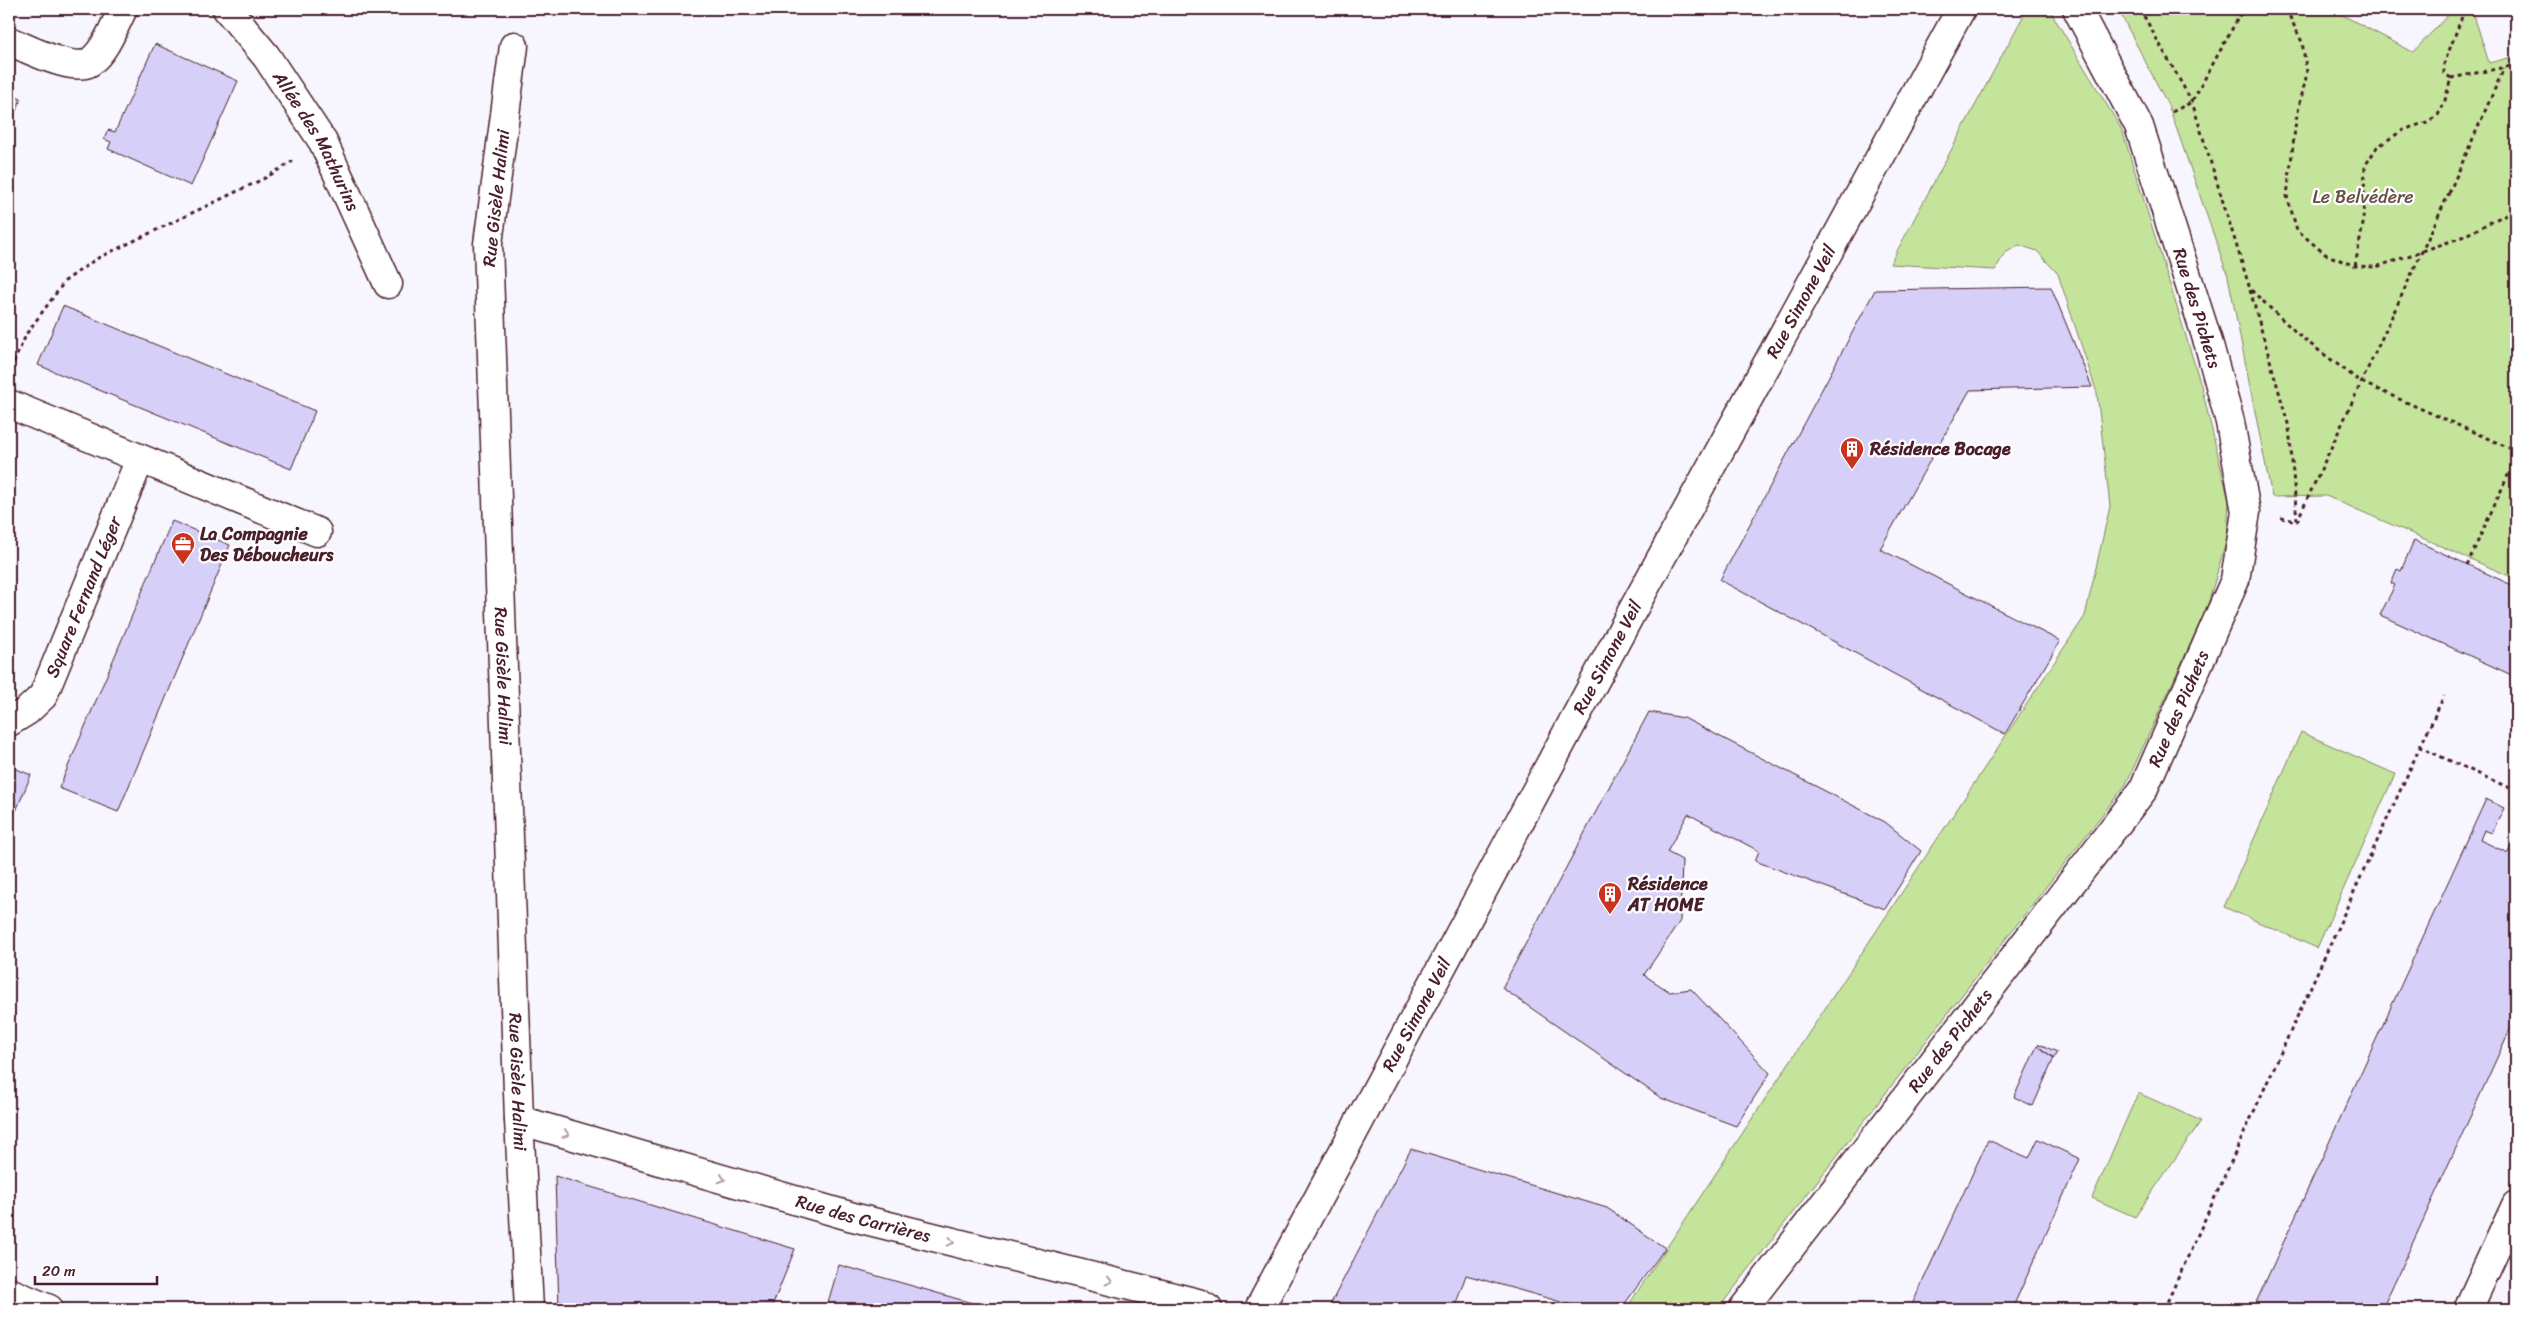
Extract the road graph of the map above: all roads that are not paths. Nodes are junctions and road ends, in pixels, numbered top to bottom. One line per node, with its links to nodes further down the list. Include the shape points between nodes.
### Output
1 (123, 9): 5 (street, via 103,49 89,63 71,66)
2 (227, 9): 7 (street, Allée des Mathurins, via 266,56 323,142)
3 (1961, 9): 18 (street, Rue Simone Veil, via 1630,615)
4 (2077, 9): 19 (street, Rue des Pichets, via 2139,126 2212,355 2230,422 2246,512 2235,580 2143,790)
5 (9, 41)
6 (514, 46): 12 (street, Rue Gisèle Halimi, via 488,244)
7 (388, 284)
8 (9, 404): 9 (street)
9 (140, 459): 10 (street); 11 (street, Square Fernand Léger, via 43,696)
10 (317, 532)
11 (9, 722)
12 (519, 1120): 16 (street, Rue Gisèle Halimi); 17 (street, Rue des Carrières, one-way to 17, via 853,1217 1198,1303)
13 (2516, 1205): 20 (street)
14 (9, 1292): 15 (street)
15 (49, 1309)
16 (529, 1309)
17 (1208, 1309)
18 (1259, 1309)
19 (1743, 1309)
20 (2468, 1309)

